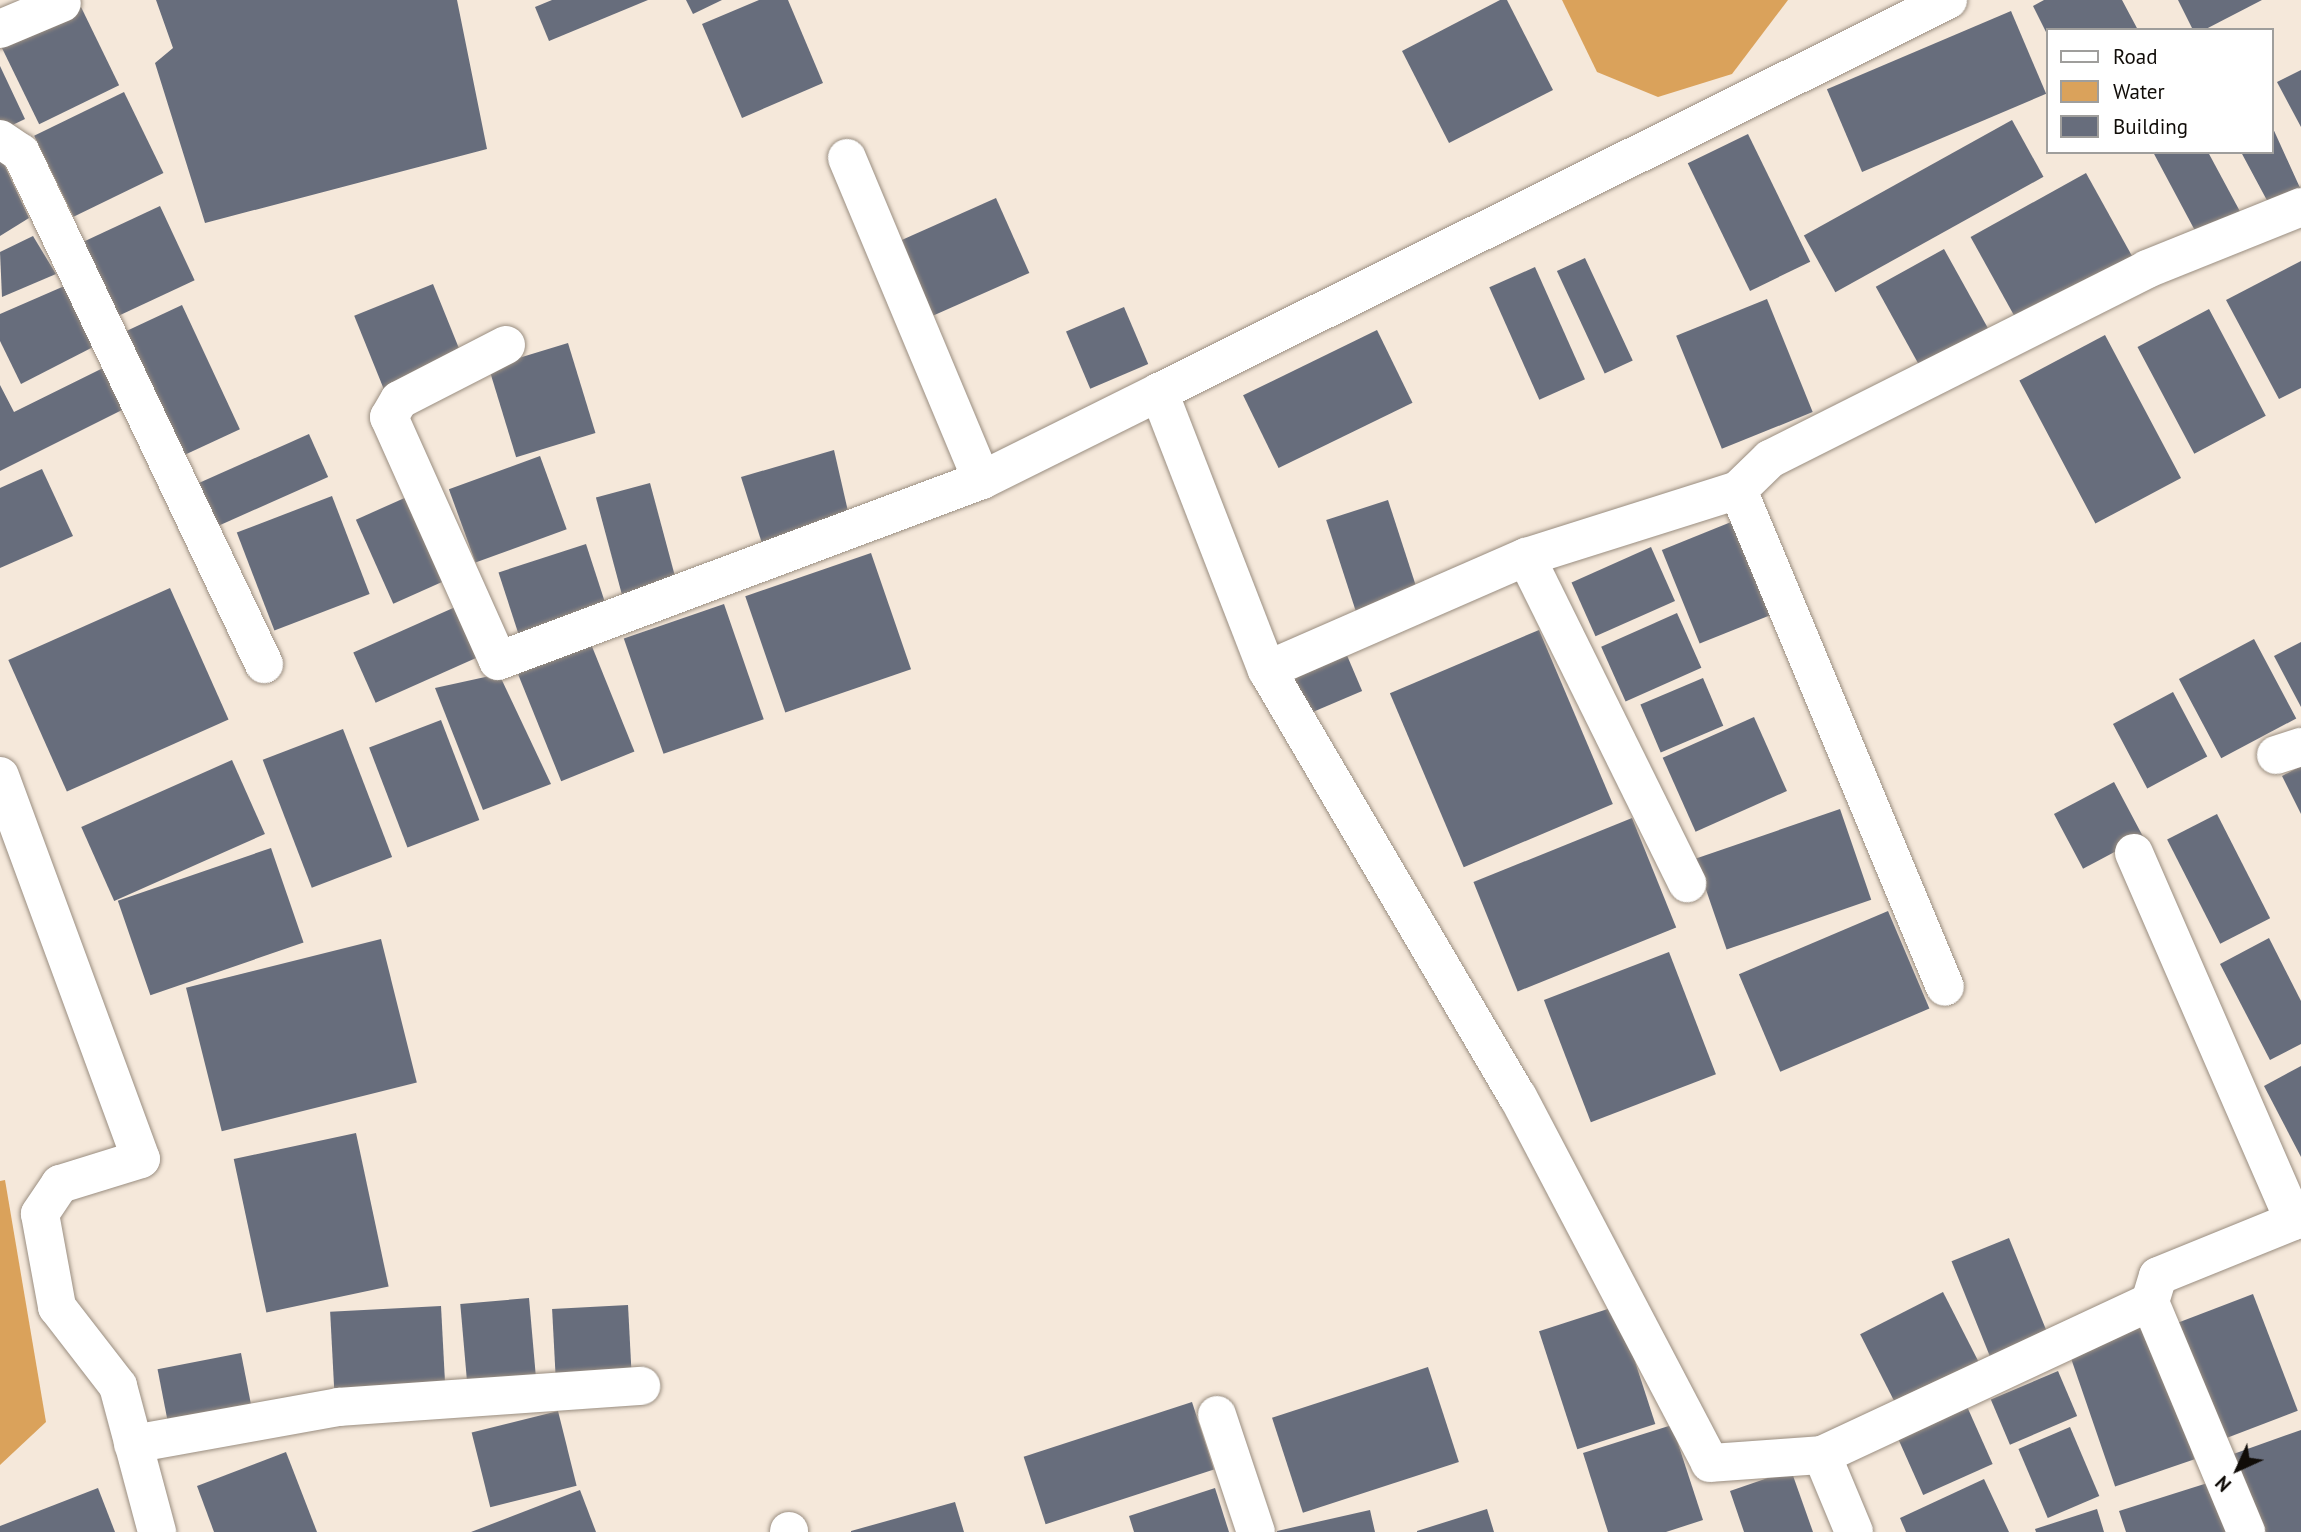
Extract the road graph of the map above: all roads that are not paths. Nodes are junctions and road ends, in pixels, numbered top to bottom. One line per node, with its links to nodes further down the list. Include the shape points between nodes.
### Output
1 (1948, 0): 8 (street)
2 (62, 3): 3 (street)
3 (0, 29)
4 (0, 139): 12 (street, via 22,153)
5 (847, 158): 9 (street)
6 (2301, 207): 10 (street, via 2086,300 1770,459)
7 (506, 345): 9 (street, via 398,400 389,417 498,661)
8 (1159, 392): 9 (street); 13 (street)
9 (982, 480)
10 (1738, 490): 11 (street); 17 (street)
11 (1526, 557): 13 (street); 16 (street)
12 (264, 664)
13 (1267, 670): 23 (street, via 1518,1097 1700,1450 1710,1463 1724,1466)
14 (0, 776): 22 (street, via 141,1159 60,1184 40,1214 57,1307 118,1386)
15 (2134, 853): 18 (street)
16 (1687, 883)
17 (1945, 987)
18 (2297, 1219): 19 (street, via 2158,1276)
19 (2150, 1302): 23 (street); 27 (street)
20 (641, 1386): 22 (street, via 338,1407)
21 (1217, 1415): 25 (street)
22 (133, 1444): 24 (street)
23 (1822, 1455): 26 (street)
24 (157, 1532)
25 (1256, 1532)
26 (1854, 1532)
27 (2246, 1532)

